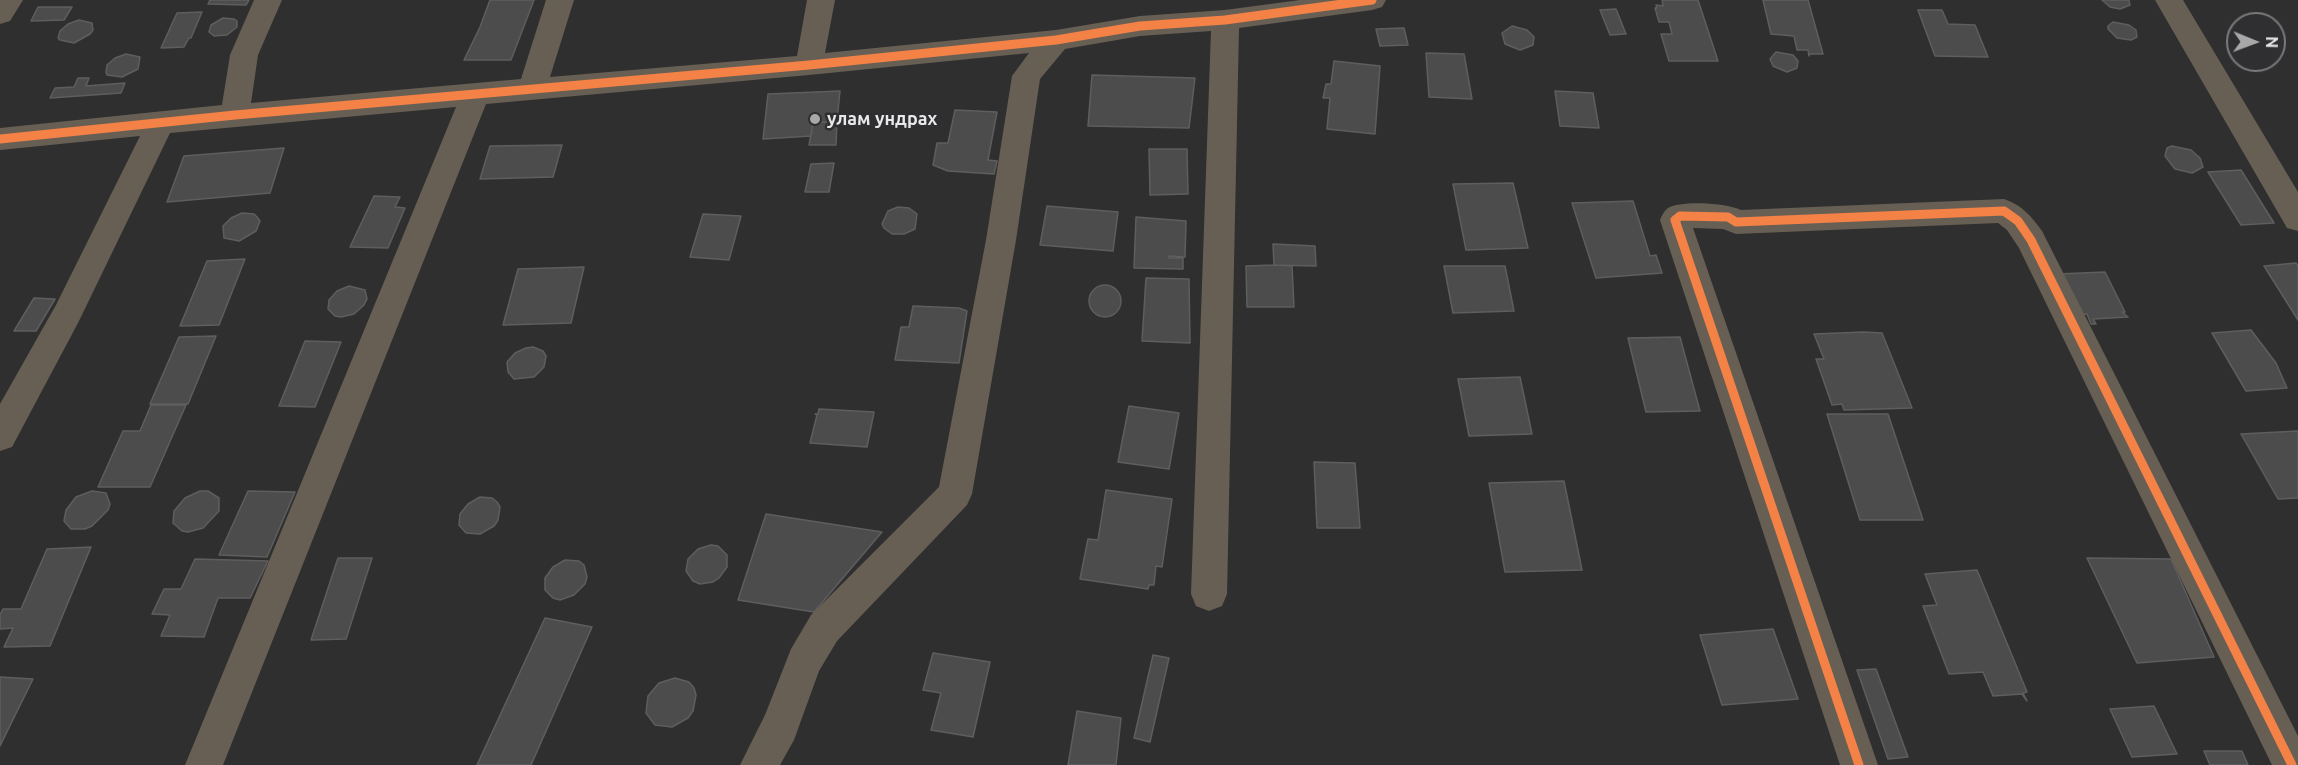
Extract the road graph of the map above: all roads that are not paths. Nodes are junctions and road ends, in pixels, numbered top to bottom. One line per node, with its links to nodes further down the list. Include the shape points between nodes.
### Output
1 (9, 0): 9 (street)
2 (268, 0): 15 (street, via 244,55)
3 (560, 0): 13 (street)
4 (820, 0): 12 (street)
5 (1372, 0): 7 (street)
6 (2169, 0): 18 (street)
7 (1269, 7): 10 (street)
8 (1138, 13): 10 (street); 11 (street)
9 (0, 14)
10 (1226, 20): 20 (street)
11 (1056, 40): 12 (street); 22 (street, via 1026,76 955,494 824,628 804,662 780,726)
12 (809, 64): 13 (street)
13 (532, 89): 14 (street)
14 (475, 95): 15 (street); 21 (street)
15 (235, 115): 16 (street)
16 (161, 122): 17 (street); 19 (street, via 67,314)
17 (0, 139)
18 (2298, 219)
19 (0, 436)
20 (1209, 594)
21 (204, 765)
22 (759, 765)
23 (1858, 765): 24 (street, via 1674,220 1680,216 1728,217 1736,222 2004,211 2018,220)
24 (2292, 765)

